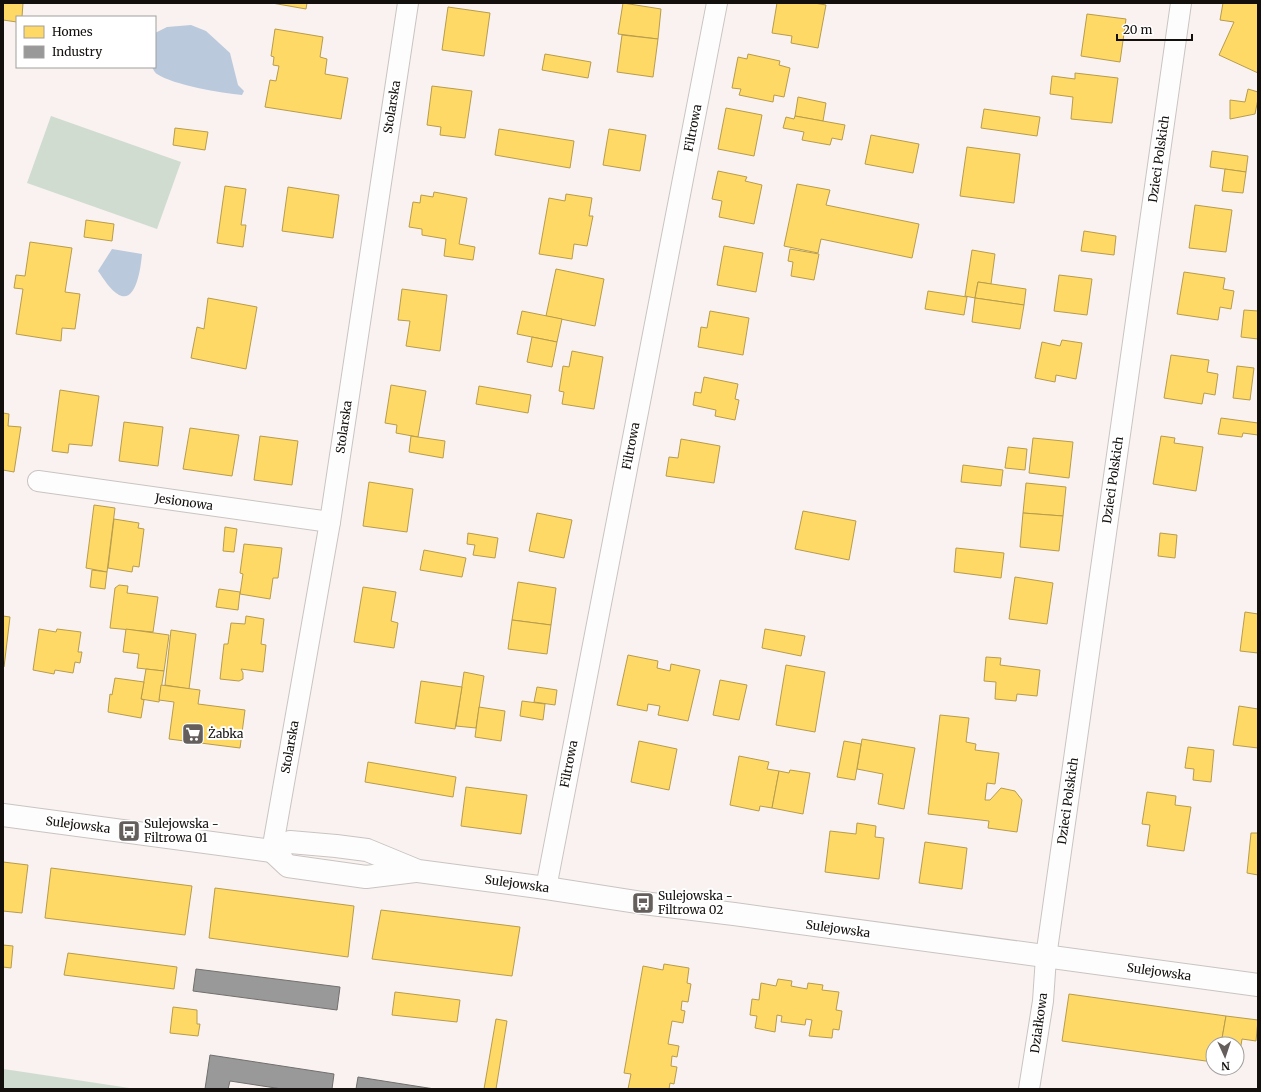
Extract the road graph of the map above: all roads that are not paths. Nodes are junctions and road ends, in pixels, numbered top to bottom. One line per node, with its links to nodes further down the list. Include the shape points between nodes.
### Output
1 (408, 3): 5 (street, Stolarska)
2 (717, 3): 8 (street, Filtrowa)
3 (1181, 3): 9 (street, Dzieci Polskich)
4 (38, 481): 5 (street, Jesionowa)
5 (330, 522): 7 (street, Stolarska)
6 (3, 815): 7 (main road, Sulejowska)
7 (272, 851): 8 (main road, Sulejowska, via 288,866 366,877 418,871)
8 (546, 888): 9 (main road, Sulejowska)
9 (1046, 957): 10 (main road, Sulejowska); 11 (street, Działkowa, via 1043,1001)
10 (1258, 985)
11 (1029, 1089)

